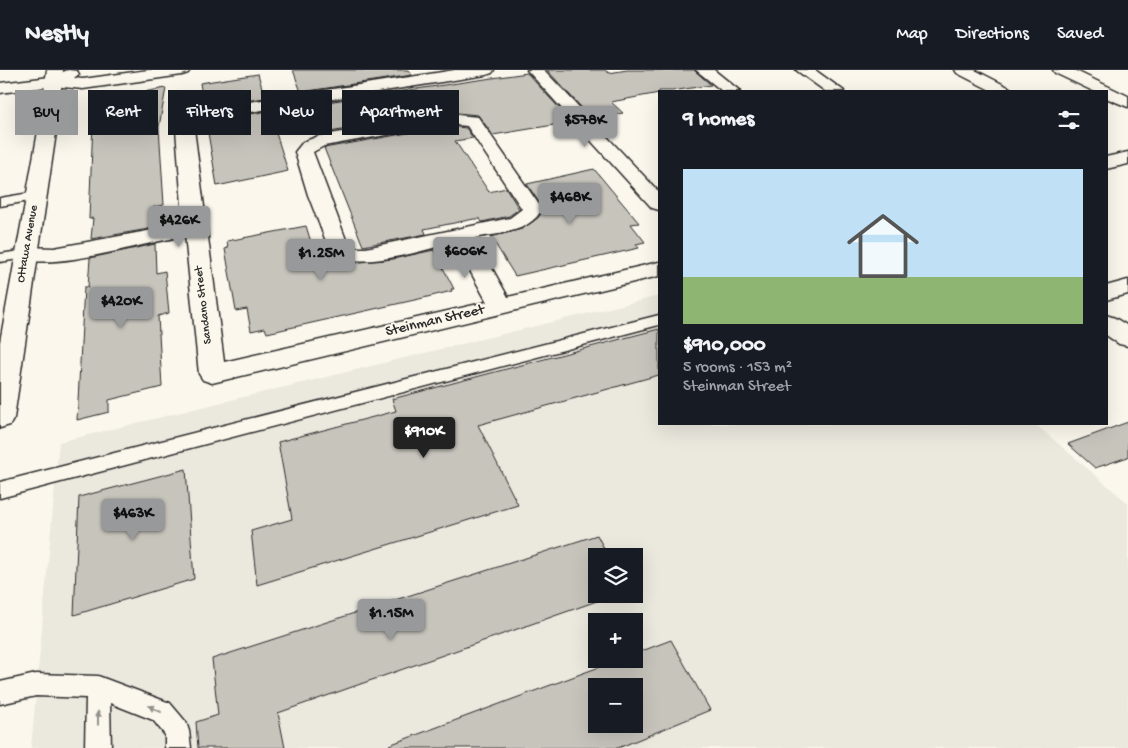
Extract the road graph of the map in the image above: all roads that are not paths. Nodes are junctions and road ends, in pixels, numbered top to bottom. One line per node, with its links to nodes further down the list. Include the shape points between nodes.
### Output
1 (82, 70): 9 (street)
2 (182, 70): 9 (street, via 83,84)
3 (486, 70): 10 (street)
4 (535, 70): 25 (street)
5 (704, 70): 13 (street)
6 (804, 70): 14 (street)
7 (1061, 70): 16 (street)
8 (966, 72): 15 (street)
9 (54, 75): 11 (street); 23 (street, Ottawa Avenue)
10 (382, 86): 12 (street); 26 (street, Sandano Street, via 184,117)
11 (0, 88)
12 (384, 90)
13 (731, 90)
14 (834, 90)
15 (1002, 90)
16 (1103, 90)
17 (1108, 92): 18 (street)
18 (1128, 102)
19 (459, 120): 27 (street, via 472,121 532,209 517,223)
20 (353, 135): 27 (street, via 319,141 304,152 339,249 349,254 366,254)
21 (1128, 158): 22 (street)
22 (1108, 163)
23 (36, 196): 24 (lane); 28 (street, Ottawa Avenue)
24 (0, 202)
25 (658, 203)
26 (194, 221): 28 (street, via 170,233 54,255); 37 (street, Sandano Street)
27 (462, 235): 33 (street)
28 (26, 254): 29 (lane); 38 (street, Ottawa Avenue)
29 (0, 258)
30 (658, 268): 33 (street, Steinman Street)
31 (1128, 287): 32 (street)
32 (1108, 293)
33 (501, 306): 37 (street, Steinman Street)
34 (658, 320): 39 (lane)
35 (1108, 324): 36 (street)
36 (1128, 338)
37 (212, 374)
38 (0, 418)
39 (0, 490)
40 (98, 687): 41 (lane, via 36,685); 42 (lane, one-way to 40); 43 (lane, one-way to 40, via 177,731 161,711)
41 (0, 692)
42 (98, 748)
43 (178, 748)

